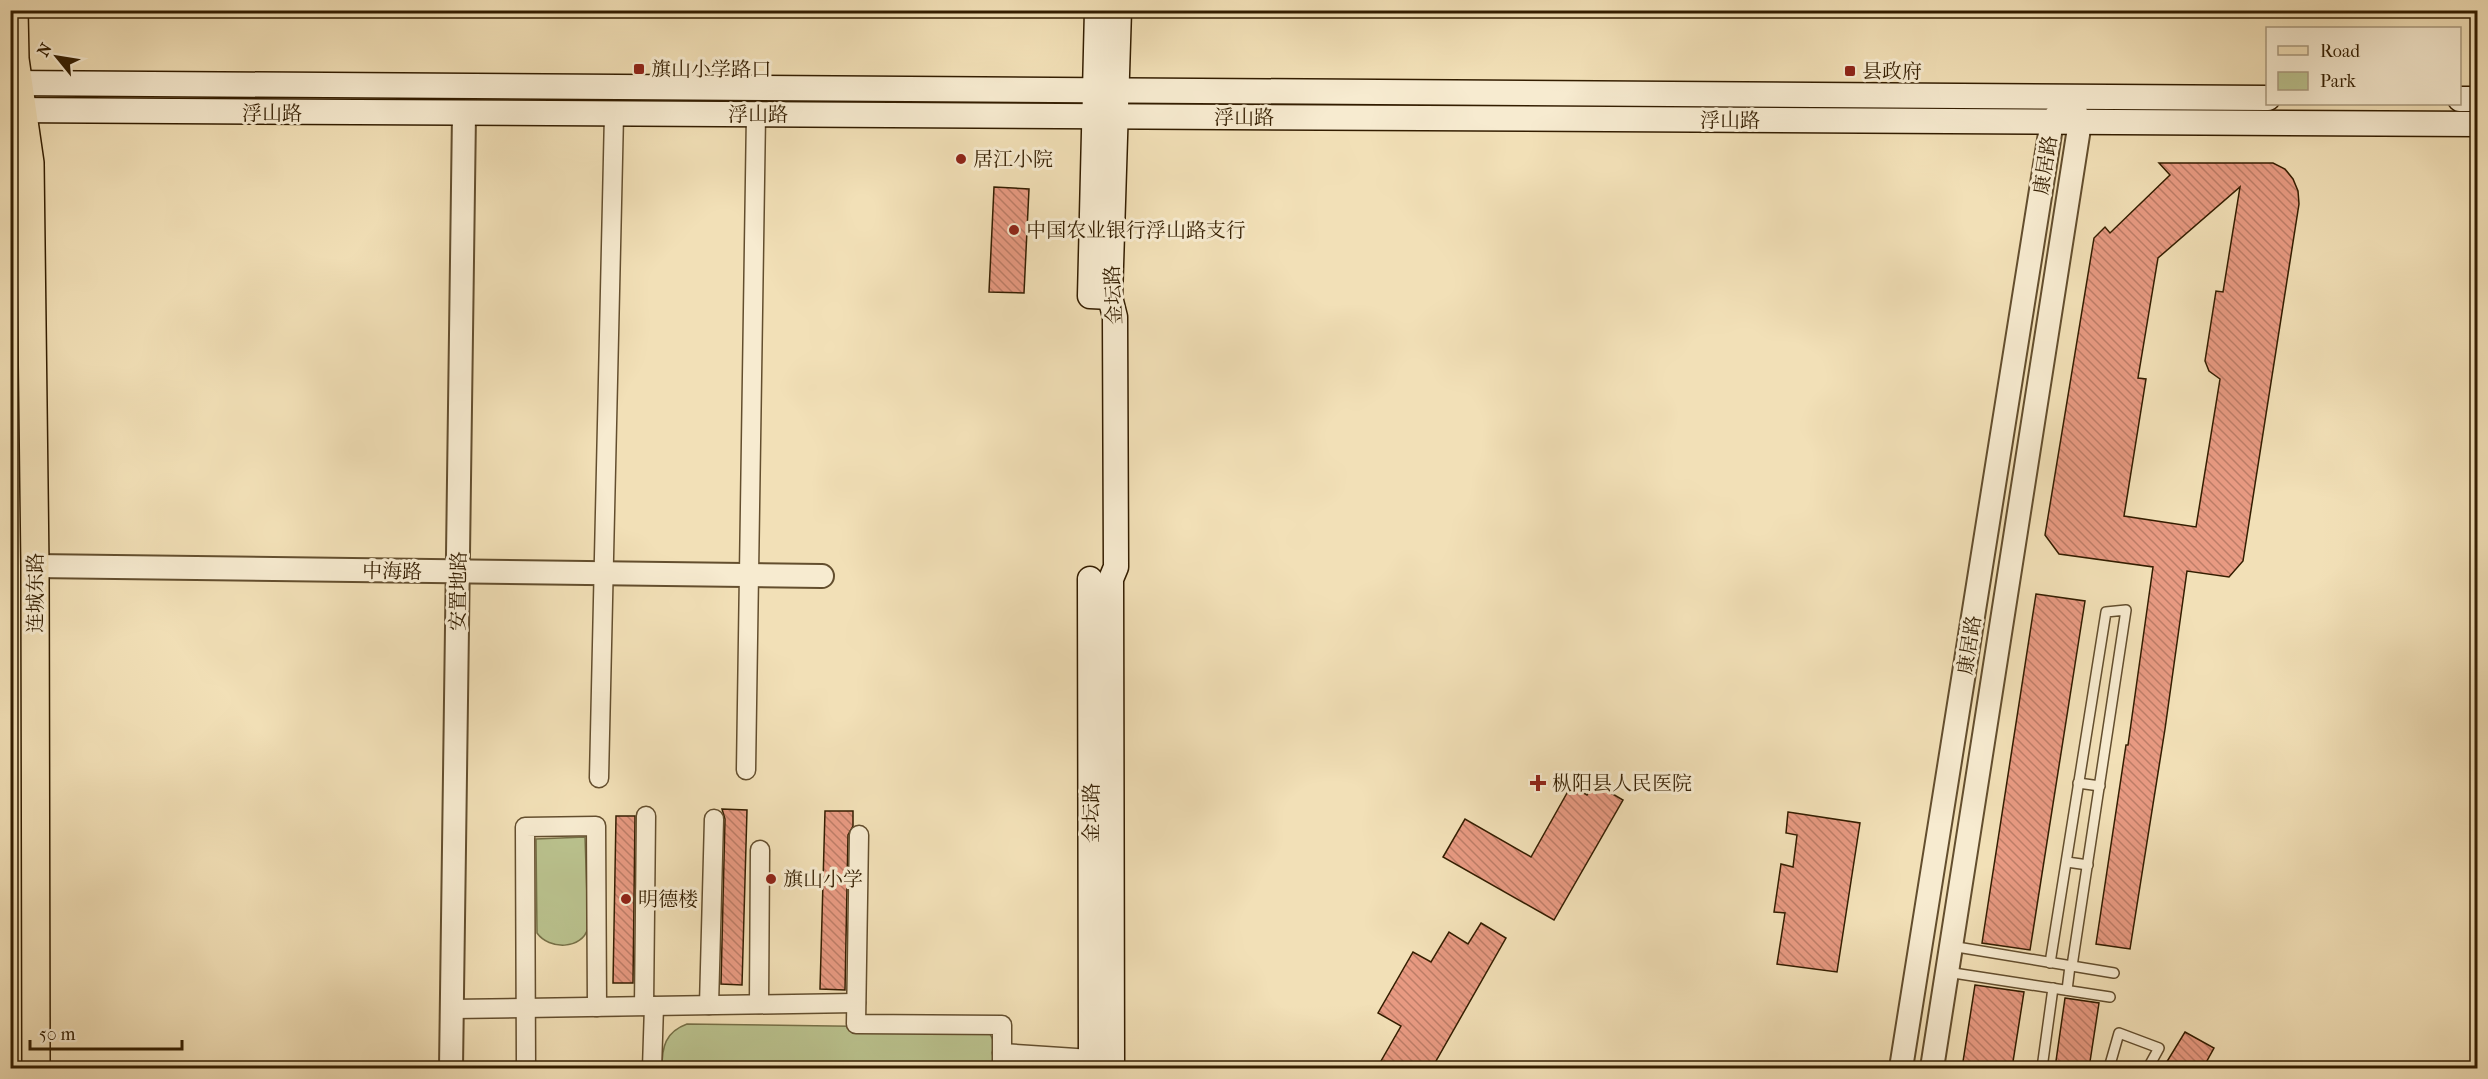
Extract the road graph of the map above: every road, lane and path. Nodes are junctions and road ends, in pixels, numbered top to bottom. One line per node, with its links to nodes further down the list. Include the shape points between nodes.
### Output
1 (14, 10): 4 (main road, 连城东路)
2 (1097, 10): 5 (main road, 金坛路)
3 (1119, 10): 5 (main road, 金坛路)
4 (15, 84): 5 (main road, 浮山路); 10 (main road, 连城东路)
5 (1106, 91): 6 (main road, 浮山路); 14 (main road, 金坛路)
6 (2069, 97): 7 (main road, 浮山路); 15 (street, 康居路); 16 (street, 康居路)
7 (2266, 98)
8 (2461, 99): 9 (main road)
9 (2478, 99)
10 (16, 110): 11 (main road, 浮山路); 18 (main road, 连城东路, via 30,163)
11 (464, 114): 12 (main road, 浮山路); 19 (street, 安置地路)
12 (614, 114): 13 (main road, 浮山路); 20 (street)
13 (756, 114): 14 (main road, 浮山路); 21 (street)
14 (1104, 116): 15 (main road, 浮山路); 51 (main road, 金坛路, via 1100,297 1115,317 1116,567 1101,579)
15 (2052, 121): 16 (main road, 浮山路); 56 (street, 康居路)
16 (2080, 122): 17 (main road, 浮山路); 35 (street, 康居路)
17 (2478, 124)
18 (35, 566): 19 (street, 中海路); 52 (main road, 连城东路)
19 (458, 572): 20 (street, 中海路); 49 (street, 安置地路)
20 (603, 573): 21 (street, 中海路); 26 (street)
21 (749, 575): 22 (street, 中海路); 25 (street)
22 (822, 576)
23 (2093, 692): 24 (lane); 24 (lane, via 2106,612 2127,610); 27 (lane)
24 (2114, 694): 28 (lane)
25 (746, 770)
26 (599, 778)
27 (2078, 783): 28 (lane); 33 (lane)
28 (2100, 786): 34 (lane)
29 (646, 816): 46 (street)
30 (714, 819): 45 (street)
31 (859, 835): 43 (street)
32 (760, 850): 44 (street)
33 (2067, 862): 34 (lane); 36 (lane)
34 (2088, 866): 37 (lane)
35 (1951, 946): 36 (lane); 38 (street, 康居路)
36 (2050, 963): 37 (lane)
37 (2071, 966): 39 (lane); 41 (lane)
38 (1947, 972): 40 (lane); 57 (street, 康居路)
39 (2114, 973)
40 (2053, 988): 41 (lane); 58 (lane)
41 (2067, 990): 42 (lane)
42 (2110, 997)
43 (856, 1003): 44 (street); 50 (street, via 856,1024 1002,1025)
44 (759, 1004): 45 (street)
45 (709, 1005): 46 (street)
46 (649, 1006): 47 (street); 55 (street)
47 (597, 1007): 48 (street); 48 (street, via 596,826 525,827)
48 (526, 1008): 49 (street); 54 (street)
49 (452, 1009): 53 (street, 安置地路)
50 (1002, 1061): 51 (street)
51 (1098, 1065)
52 (36, 1068)
53 (451, 1068)
54 (526, 1068)
55 (652, 1068)
56 (1901, 1068)
57 (1932, 1068)
58 (2042, 1068)
59 (2109, 1068): 60 (lane, via 2119,1033 2159,1048)
60 (2148, 1068)

